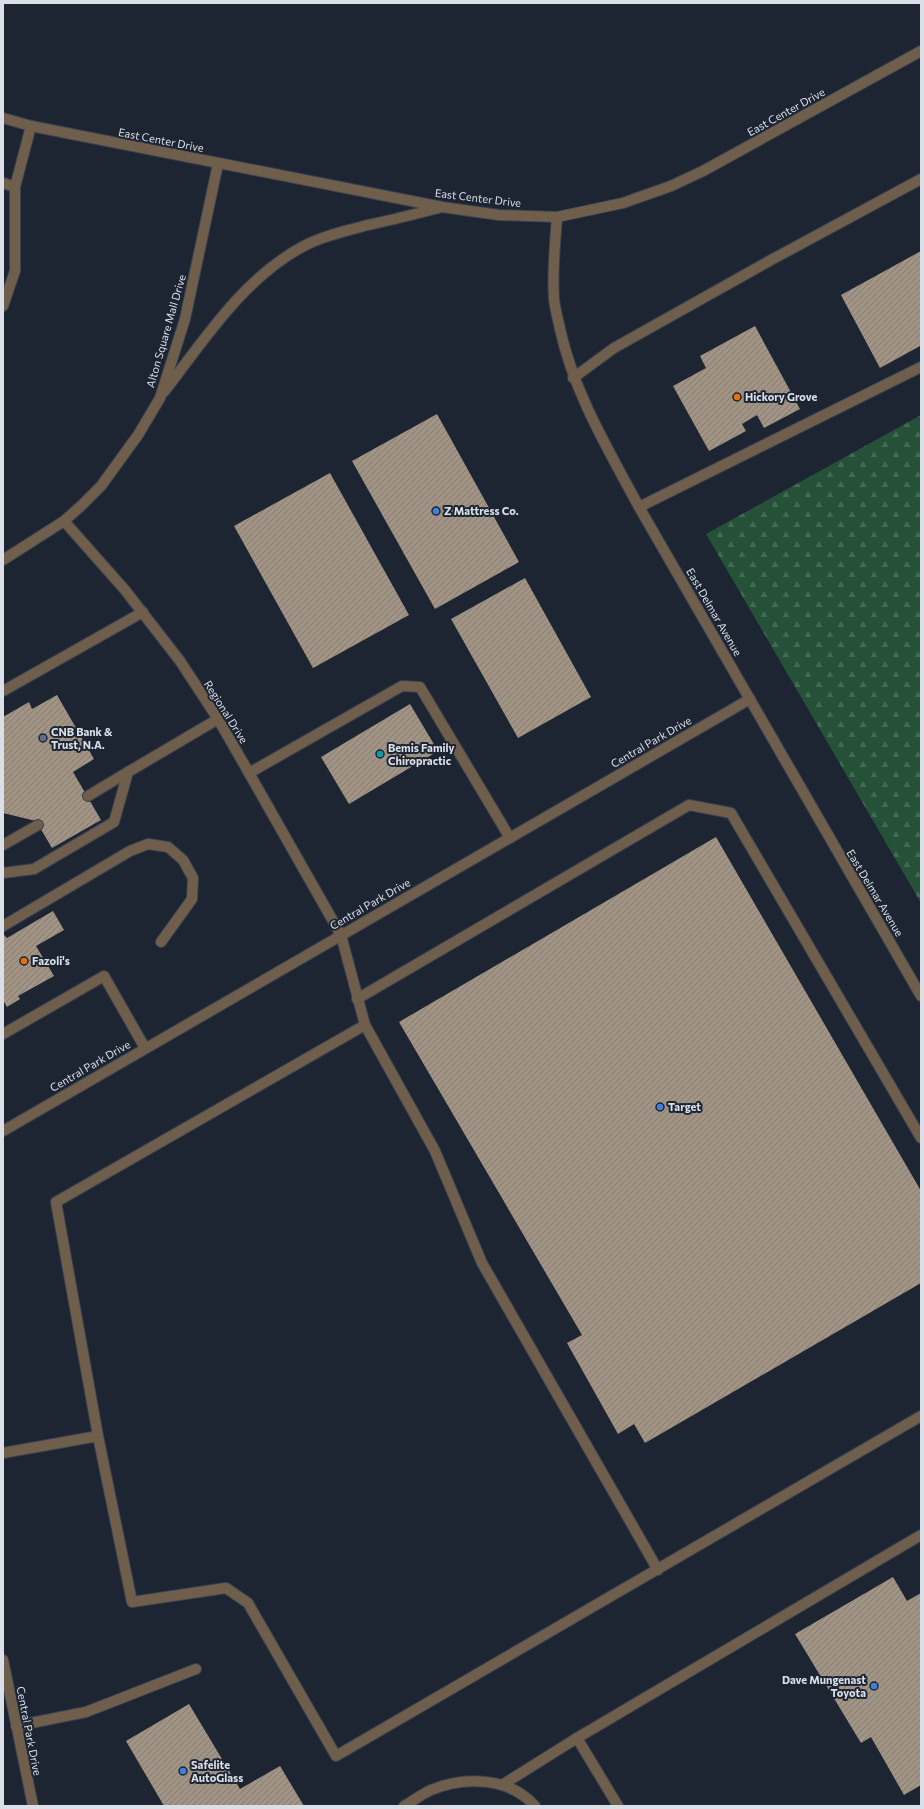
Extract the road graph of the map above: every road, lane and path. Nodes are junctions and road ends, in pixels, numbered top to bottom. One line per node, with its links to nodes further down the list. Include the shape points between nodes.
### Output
1 (920, 54): 9 (street, East Center Drive, via 671,186 624,204)
2 (3, 118): 3 (street, East Center Drive)
3 (31, 126): 4 (street, East Center Drive); 7 (street)
4 (218, 164): 8 (street, East Center Drive); 13 (street, Alton Square Mall Drive, via 185,319)
5 (921, 179): 12 (street, via 614,348)
6 (3, 183): 7 (street)
7 (15, 187): 10 (street, via 15,271)
8 (442, 207): 9 (street, East Center Drive, via 499,215); 13 (street, via 335,234 302,247 267,270 210,332)
9 (557, 217): 12 (street, East Delmar Avenue, via 553,262 554,300)
10 (3, 306)
11 (921, 367): 14 (street)
12 (573, 378): 14 (street, East Delmar Avenue, via 595,426)
13 (160, 398): 15 (street, Alton Square Mall Drive, via 138,435 101,486)
14 (639, 507): 19 (street, East Delmar Avenue)
15 (64, 521): 16 (street, Alton Square Mall Drive); 17 (street, Regional Drive)
16 (3, 560)
17 (143, 612): 18 (street); 20 (street, Regional Drive, via 180,660)
18 (3, 691)
19 (750, 699): 25 (street, Central Park Drive); 31 (street, East Delmar Avenue)
20 (218, 720): 21 (street); 22 (street, Regional Drive)
21 (128, 772): 23 (street); 27 (street, via 114,822 34,869)
22 (249, 772): 25 (street, via 402,686 420,687); 29 (street, Regional Drive)
23 (88, 796)
24 (38, 825): 26 (street)
25 (510, 838): 29 (street, Central Park Drive)
26 (3, 846)
27 (3, 873)
28 (3, 926): 30 (street, via 130,851 148,844 168,848 183,860 193,878 192,899)
29 (340, 935): 32 (street, Regional Drive); 35 (street, Central Park Drive)
30 (161, 942)
31 (921, 996)
32 (357, 998): 33 (street, Regional Drive); 37 (street, via 690,805 731,813)
33 (364, 1025): 39 (street, via 56,1202); 42 (street, Regional Drive, via 436,1151 494,1286)
34 (3, 1034): 35 (street, via 104,976)
35 (145, 1048): 36 (street, Central Park Drive)
36 (3, 1131)
37 (921, 1138)
38 (921, 1416): 42 (street)
39 (98, 1436): 40 (street); 42 (street, via 132,1602 226,1588 248,1603 336,1756)
40 (3, 1453)
41 (921, 1535): 46 (street)
42 (658, 1570)
43 (3, 1660): 45 (street, Central Park Drive)
44 (196, 1669): 45 (street, via 86,1712)
45 (16, 1726): 48 (street, Central Park Drive)
46 (578, 1738): 47 (street); 51 (street)
47 (502, 1785): 49 (street, via 478,1781 456,1782 431,1790); 50 (street, via 528,1798)
48 (33, 1806)
49 (404, 1806)
50 (535, 1806)
51 (618, 1806)

